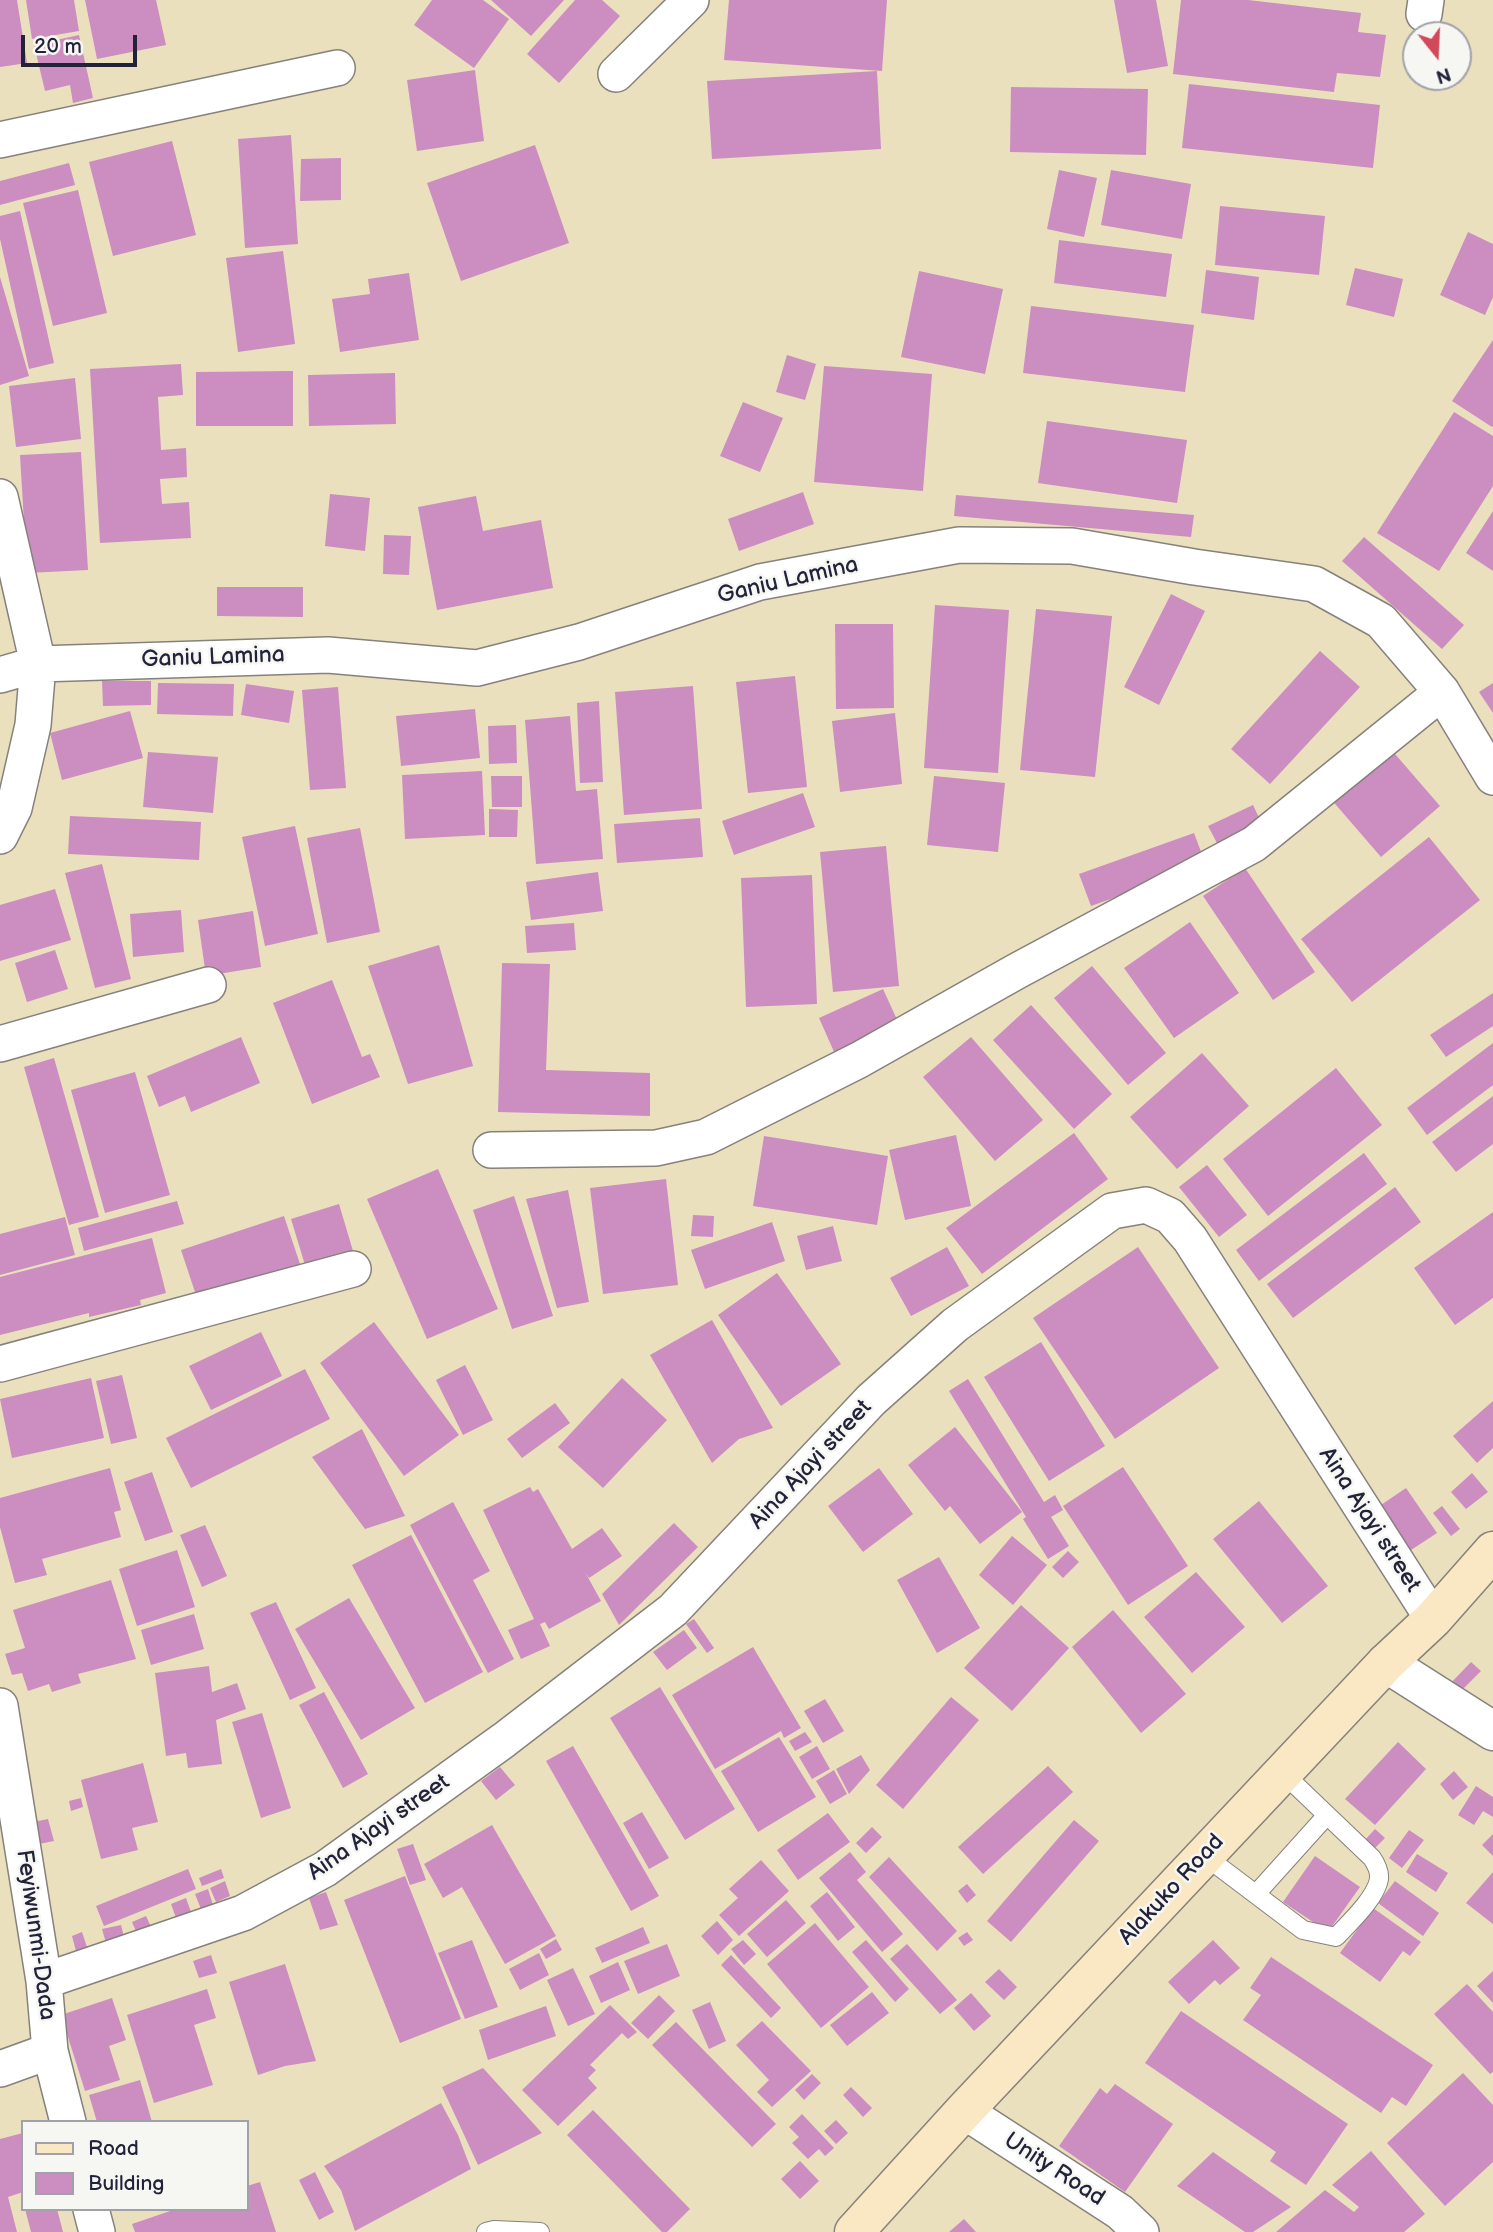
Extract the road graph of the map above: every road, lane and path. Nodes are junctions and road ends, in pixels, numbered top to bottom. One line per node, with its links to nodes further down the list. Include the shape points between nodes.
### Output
1 (691, 0): 3 (street)
2 (337, 68): 4 (street)
3 (616, 74)
4 (0, 140)
5 (0, 497): 6 (street)
6 (38, 664): 7 (street, Ganiu Lamina); 8 (street, Ganiu Lamina, via 328,655 477,668 579,642 760,582 959,545 1072,545 1314,584 1381,621); 10 (street, via 33,725 14,808)
7 (0, 675)
8 (1442, 692): 9 (street, Ganiu Lamina); 13 (street, via 1254,844 859,1060 706,1137 656,1148)
9 (1493, 778)
10 (0, 836)
11 (208, 985): 12 (street)
12 (0, 1044)
13 (491, 1150)
14 (354, 1269): 15 (street)
15 (0, 1364)
16 (1493, 1551): 17 (main road, Alakuko Road)
17 (1433, 1619): 18 (main road, Alakuko Road); 25 (street, Aina Ajayi street, via 1190,1239 1170,1216 1146,1205 1112,1211 955,1325 871,1400 673,1610 325,1869 243,1913)
18 (1386, 1663): 20 (street); 21 (main road, Alakuko Road)
19 (0, 1706): 25 (street, Feyiwunmi-Dada)
20 (1493, 1731)
21 (1283, 1773): 22 (lane); 23 (main road, Alakuko Road)
22 (1327, 1815): 24 (lane); 24 (lane, via 1373,1858 1379,1870 1379,1881 1362,1909 1336,1937 1303,1930)
23 (1205, 1856): 24 (lane); 28 (main road, Alakuko Road)
24 (1256, 1894)
25 (44, 1981): 26 (street, Feyiwunmi-Dada)
26 (50, 2051): 27 (street); 29 (street, Feyiwunmi-Dada)
27 (0, 2069)
28 (964, 2111): 34 (main road, Alakuko Road); 35 (street, Unity Road, via 1120,2213)
29 (67, 2120)
30 (92, 2211): 31 (street)
31 (97, 2232)
32 (486, 2232): 33 (lane)
33 (540, 2232)
34 (854, 2232)
35 (1141, 2232)

